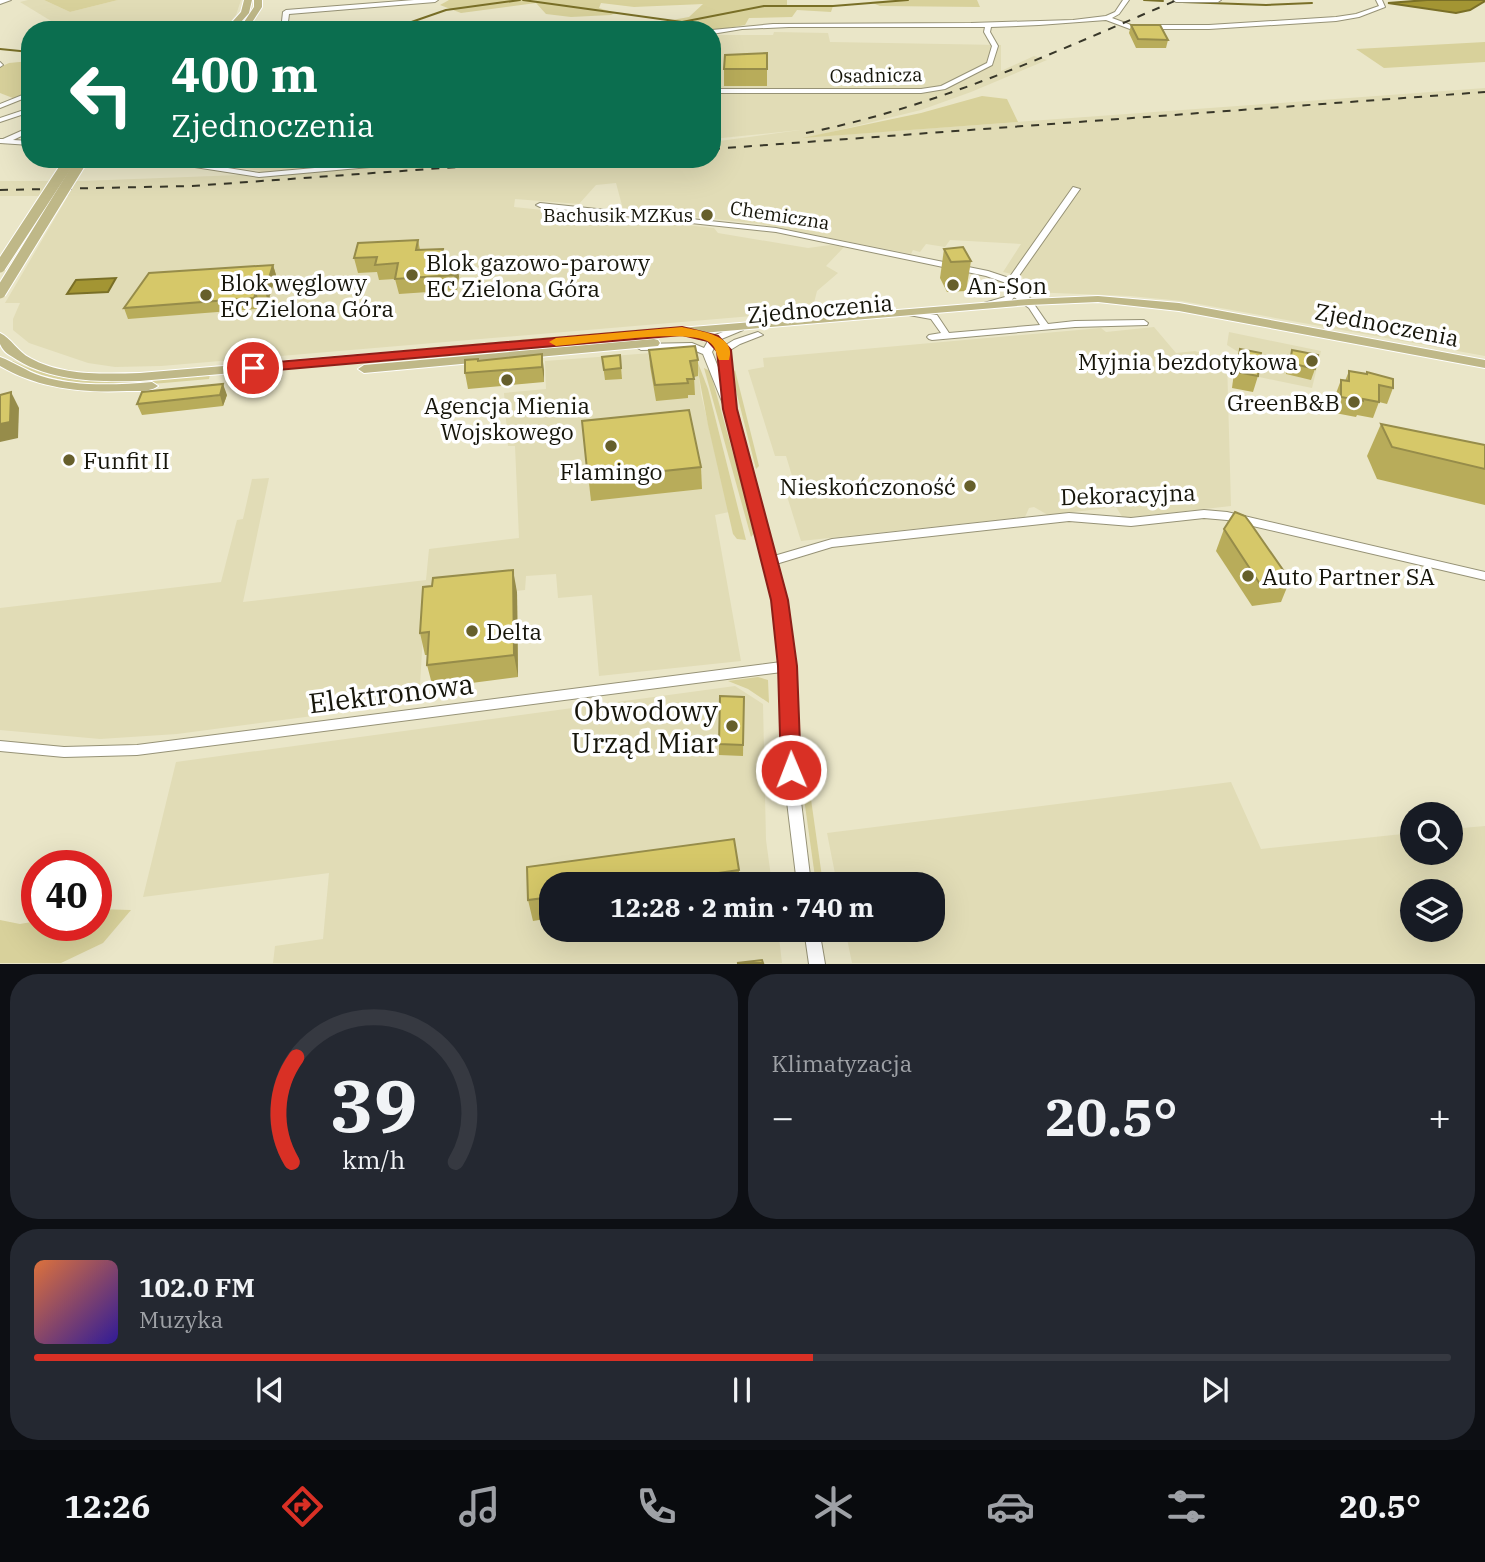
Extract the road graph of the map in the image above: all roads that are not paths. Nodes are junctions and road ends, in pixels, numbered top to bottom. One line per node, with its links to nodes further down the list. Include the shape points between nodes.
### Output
1 (8, 0): 9 (street)
2 (248, 0): 11 (main road)
3 (258, 0): 12 (main road)
4 (435, 0): 13 (street, via 286,12)
5 (1126, 0): 10 (street)
6 (1176, 0): 7 (street)
7 (1218, 0)
8 (1379, 0): 10 (street, via 1382,7 1336,19 1130,27)
9 (0, 2)
10 (1107, 18): 14 (street)
11 (237, 21)
12 (248, 21)
13 (285, 21)
14 (989, 25): 15 (street, via 795,25); 16 (street, Osadnicza, via 987,32 995,46 990,64 943,88)
15 (721, 30)
16 (721, 91)
17 (21, 98): 18 (street)
18 (0, 106)
19 (21, 113): 20 (street)
20 (0, 120)
21 (21, 133): 22 (street)
22 (2, 141): 23 (street)
23 (21, 142)
24 (64, 168): 30 (main road, bridge)
25 (76, 168): 33 (main road, bridge)
26 (214, 168): 27 (street, via 259,175)
27 (337, 168)
28 (1076, 189): 31 (street)
29 (540, 205): 31 (street, Chemiczna, via 776,230)
30 (0, 267)
31 (1012, 280): 32 (street); 35 (street)
32 (1015, 291): 34 (street, via 1008,299); 35 (street)
33 (0, 293)
34 (984, 306): 35 (main road, Zjednoczenia); 36 (main road, Zjednoczenia)
35 (1033, 306): 38 (main road, Zjednoczenia); 40 (street); 52 (main road, Zjednoczenia, via 1098,299 1179,307); 54 (main road, Zjednoczenia, via 1180,315)
36 (947, 309): 37 (main road, Zjednoczenia); 38 (street)
37 (907, 312): 38 (street, Zjednoczenia); 41 (main road, Zjednoczenia)
38 (937, 319): 41 (main road, Zjednoczenia); 43 (street)
39 (1144, 323): 40 (street)
40 (1046, 327): 43 (street)
41 (754, 330): 42 (main road, Zjednoczenia); 46 (main road, Zjednoczenia); 48 (street)
42 (682, 331): 46 (street); 51 (main road, Zjednoczenia, via 140,377 55,372)
43 (947, 336): 45 (street)
44 (0, 337): 51 (main road, Zjednoczenia)
45 (932, 337)
46 (713, 338): 47 (main road, Zjednoczenia); 48 (street); 49 (street)
47 (618, 347): 49 (street, via 692,346); 53 (main road, Zjednoczenia, via 111,388 46,382)
48 (724, 350): 55 (street)
49 (707, 352): 55 (street)
50 (0, 353): 51 (main road)
51 (17, 355)
52 (1485, 364)
53 (3, 365)
54 (1485, 373)
55 (730, 409): 56 (street)
56 (771, 561): 57 (street, Dekoracyjna, via 818,545 1049,519 1130,522 1205,514); 58 (street)
57 (1485, 576)
58 (788, 666): 59 (street, Elektronowa, via 138,750 64,752); 60 (street, via 791,777)
59 (0, 746)
60 (803, 872)
61 (813, 942): 62 (street)
62 (817, 964)

